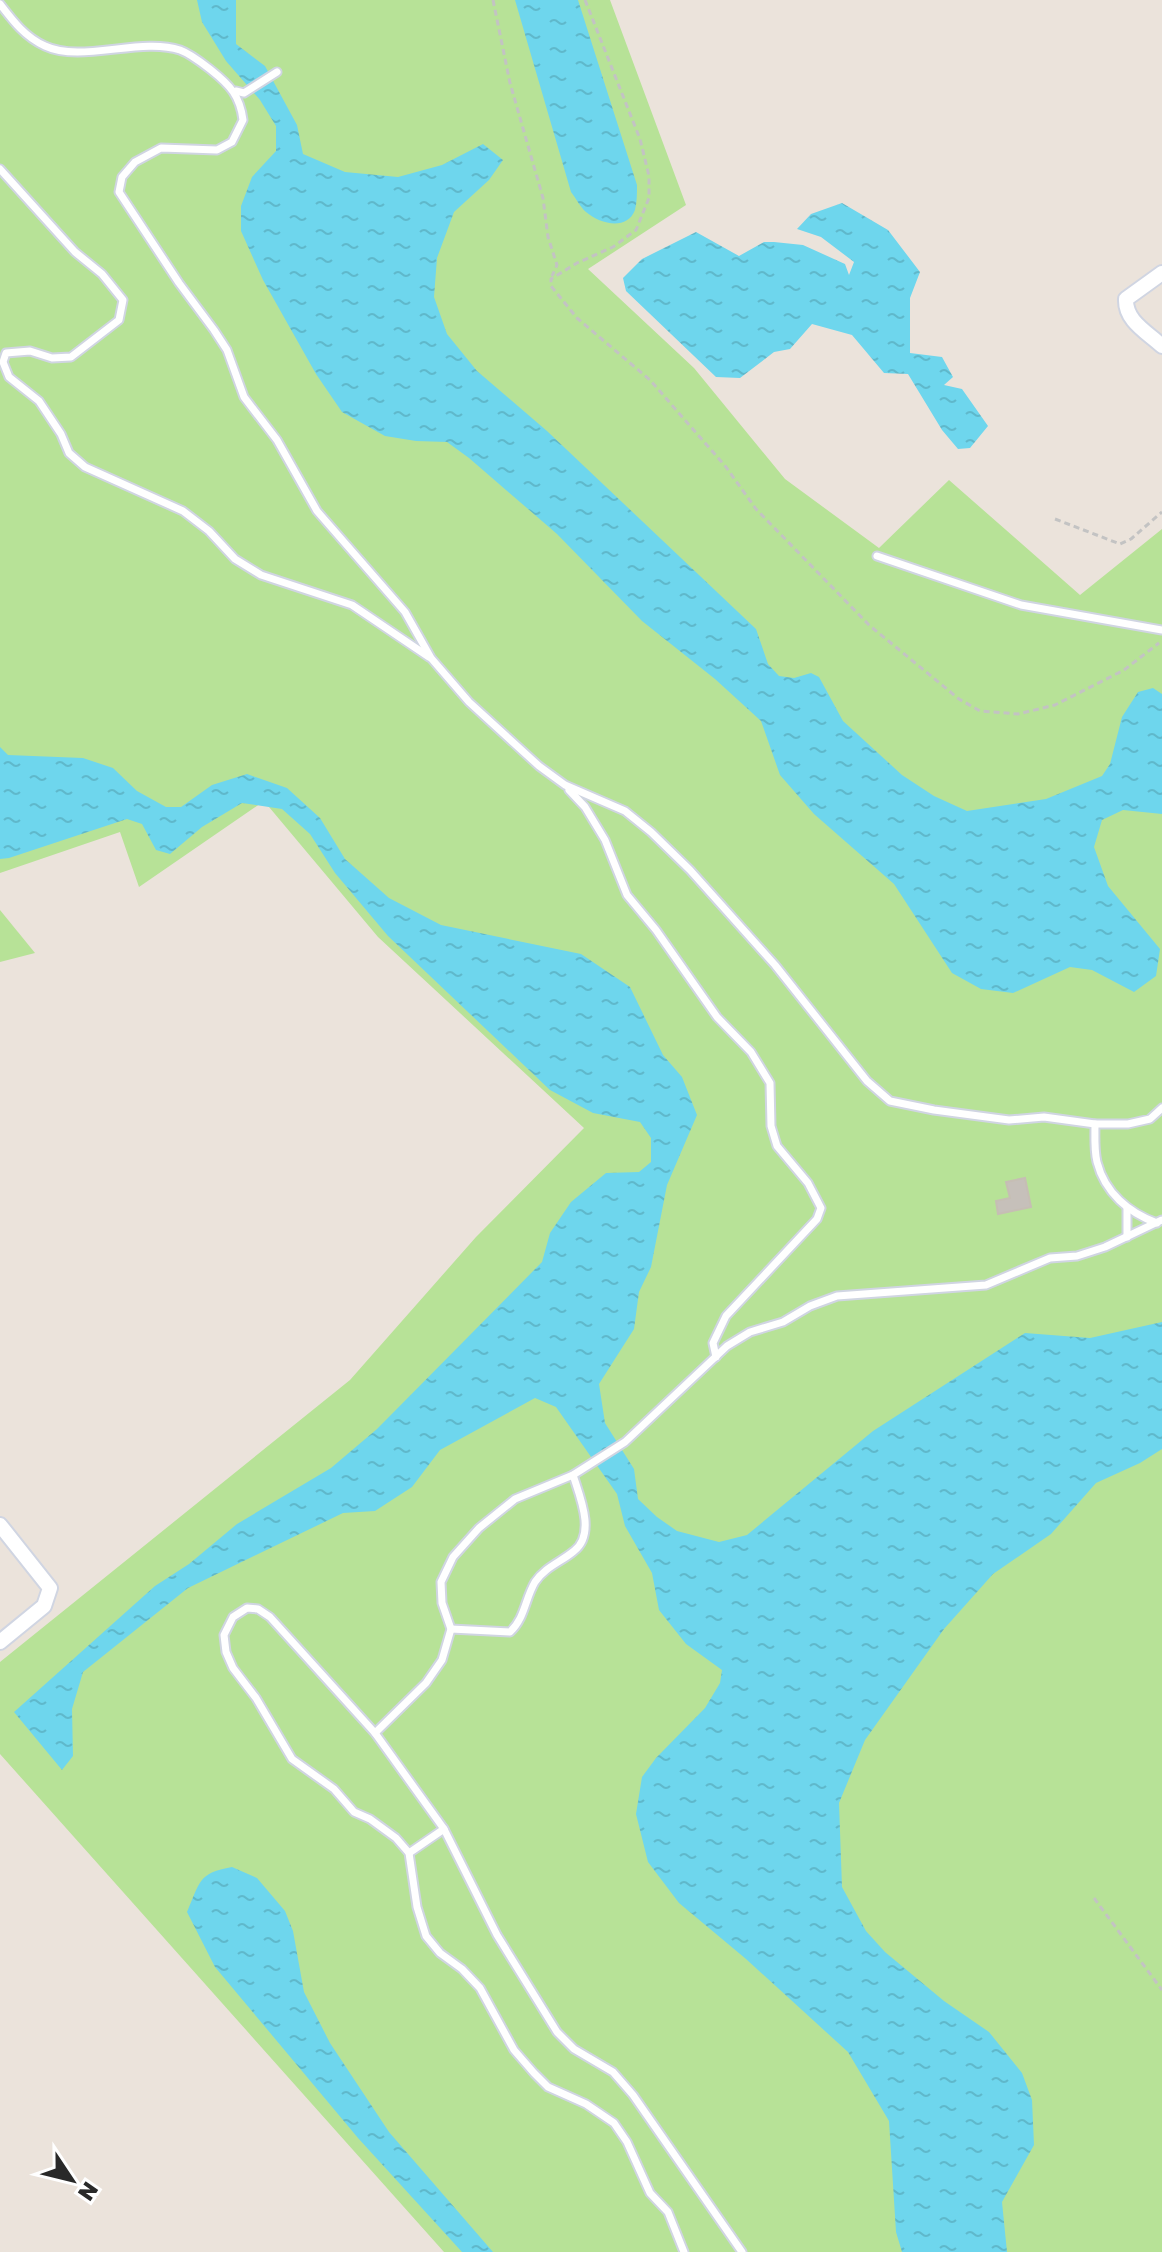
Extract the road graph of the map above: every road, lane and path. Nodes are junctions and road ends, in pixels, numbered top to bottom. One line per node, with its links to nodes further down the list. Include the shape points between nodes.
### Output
1 (493, 0): 8 (path, via 557,265)
2 (585, 0): 8 (path, via 640,139 649,198 636,230)
3 (0, 4): 5 (lane, via 23,32 47,47 179,50)
4 (277, 72): 5 (lane)
5 (240, 92): 15 (lane, via 243,120 232,142 217,150 161,148 135,162 122,177 119,192 227,350 244,397 277,440 317,511 405,612)
6 (0, 169): 15 (lane, via 123,300 119,320 71,357 6,353 3,362 9,377 39,401 69,453 85,467 183,511 235,559 261,575 352,605)
7 (1162, 273): 9 (street, via 1135,290 1125,307 1133,322)
8 (551, 279): 14 (path, via 577,318 650,380 756,509 869,625 959,699 980,711 1018,714 1055,705 1124,670)
9 (1162, 346)
10 (1162, 512): 11 (path, via 1120,544)
11 (1055, 519)
12 (877, 556): 13 (lane, via 1021,605)
13 (1162, 630)
14 (1162, 641)
15 (431, 658): 16 (lane, via 469,702)
16 (565, 785): 18 (lane, via 625,811 651,832 775,965 867,1081 890,1101 1009,1120 1044,1117); 22 (lane, via 605,840 627,895 717,1017 758,1062 770,1083 777,1146 821,1208 817,1219 726,1316 713,1343)
17 (1162, 1108): 18 (lane, via 1150,1119)
18 (1095, 1124): 19 (lane, via 1096,1160 1104,1180)
19 (1127, 1208): 20 (lane); 21 (lane)
20 (1160, 1222): 21 (lane)
21 (1127, 1237): 22 (lane, via 1077,1256 1050,1258 986,1285 837,1296 750,1332)
22 (716, 1357): 23 (lane, via 625,1442)
23 (573, 1475): 25 (lane, via 515,1499 453,1557 441,1582); 25 (lane, via 585,1538 535,1582 518,1625 510,1632)
24 (0, 1525): 26 (street, via 50,1588 44,1606)
25 (451, 1629): 27 (lane, via 442,1660 426,1683)
26 (0, 1642)
27 (375, 1733): 28 (lane); 29 (lane, via 270,1617 247,1608 233,1617 224,1635 226,1652 292,1759)
28 (444, 1829): 29 (lane); 33 (lane, via 497,1935 557,2032 623,2083)
29 (409, 1853): 32 (lane, via 426,1936 480,1988 514,2050 548,2087 614,2123 650,2193 668,2212)
30 (1094, 1898): 31 (path)
31 (1162, 1990)
32 (684, 2252)
33 (742, 2252)

